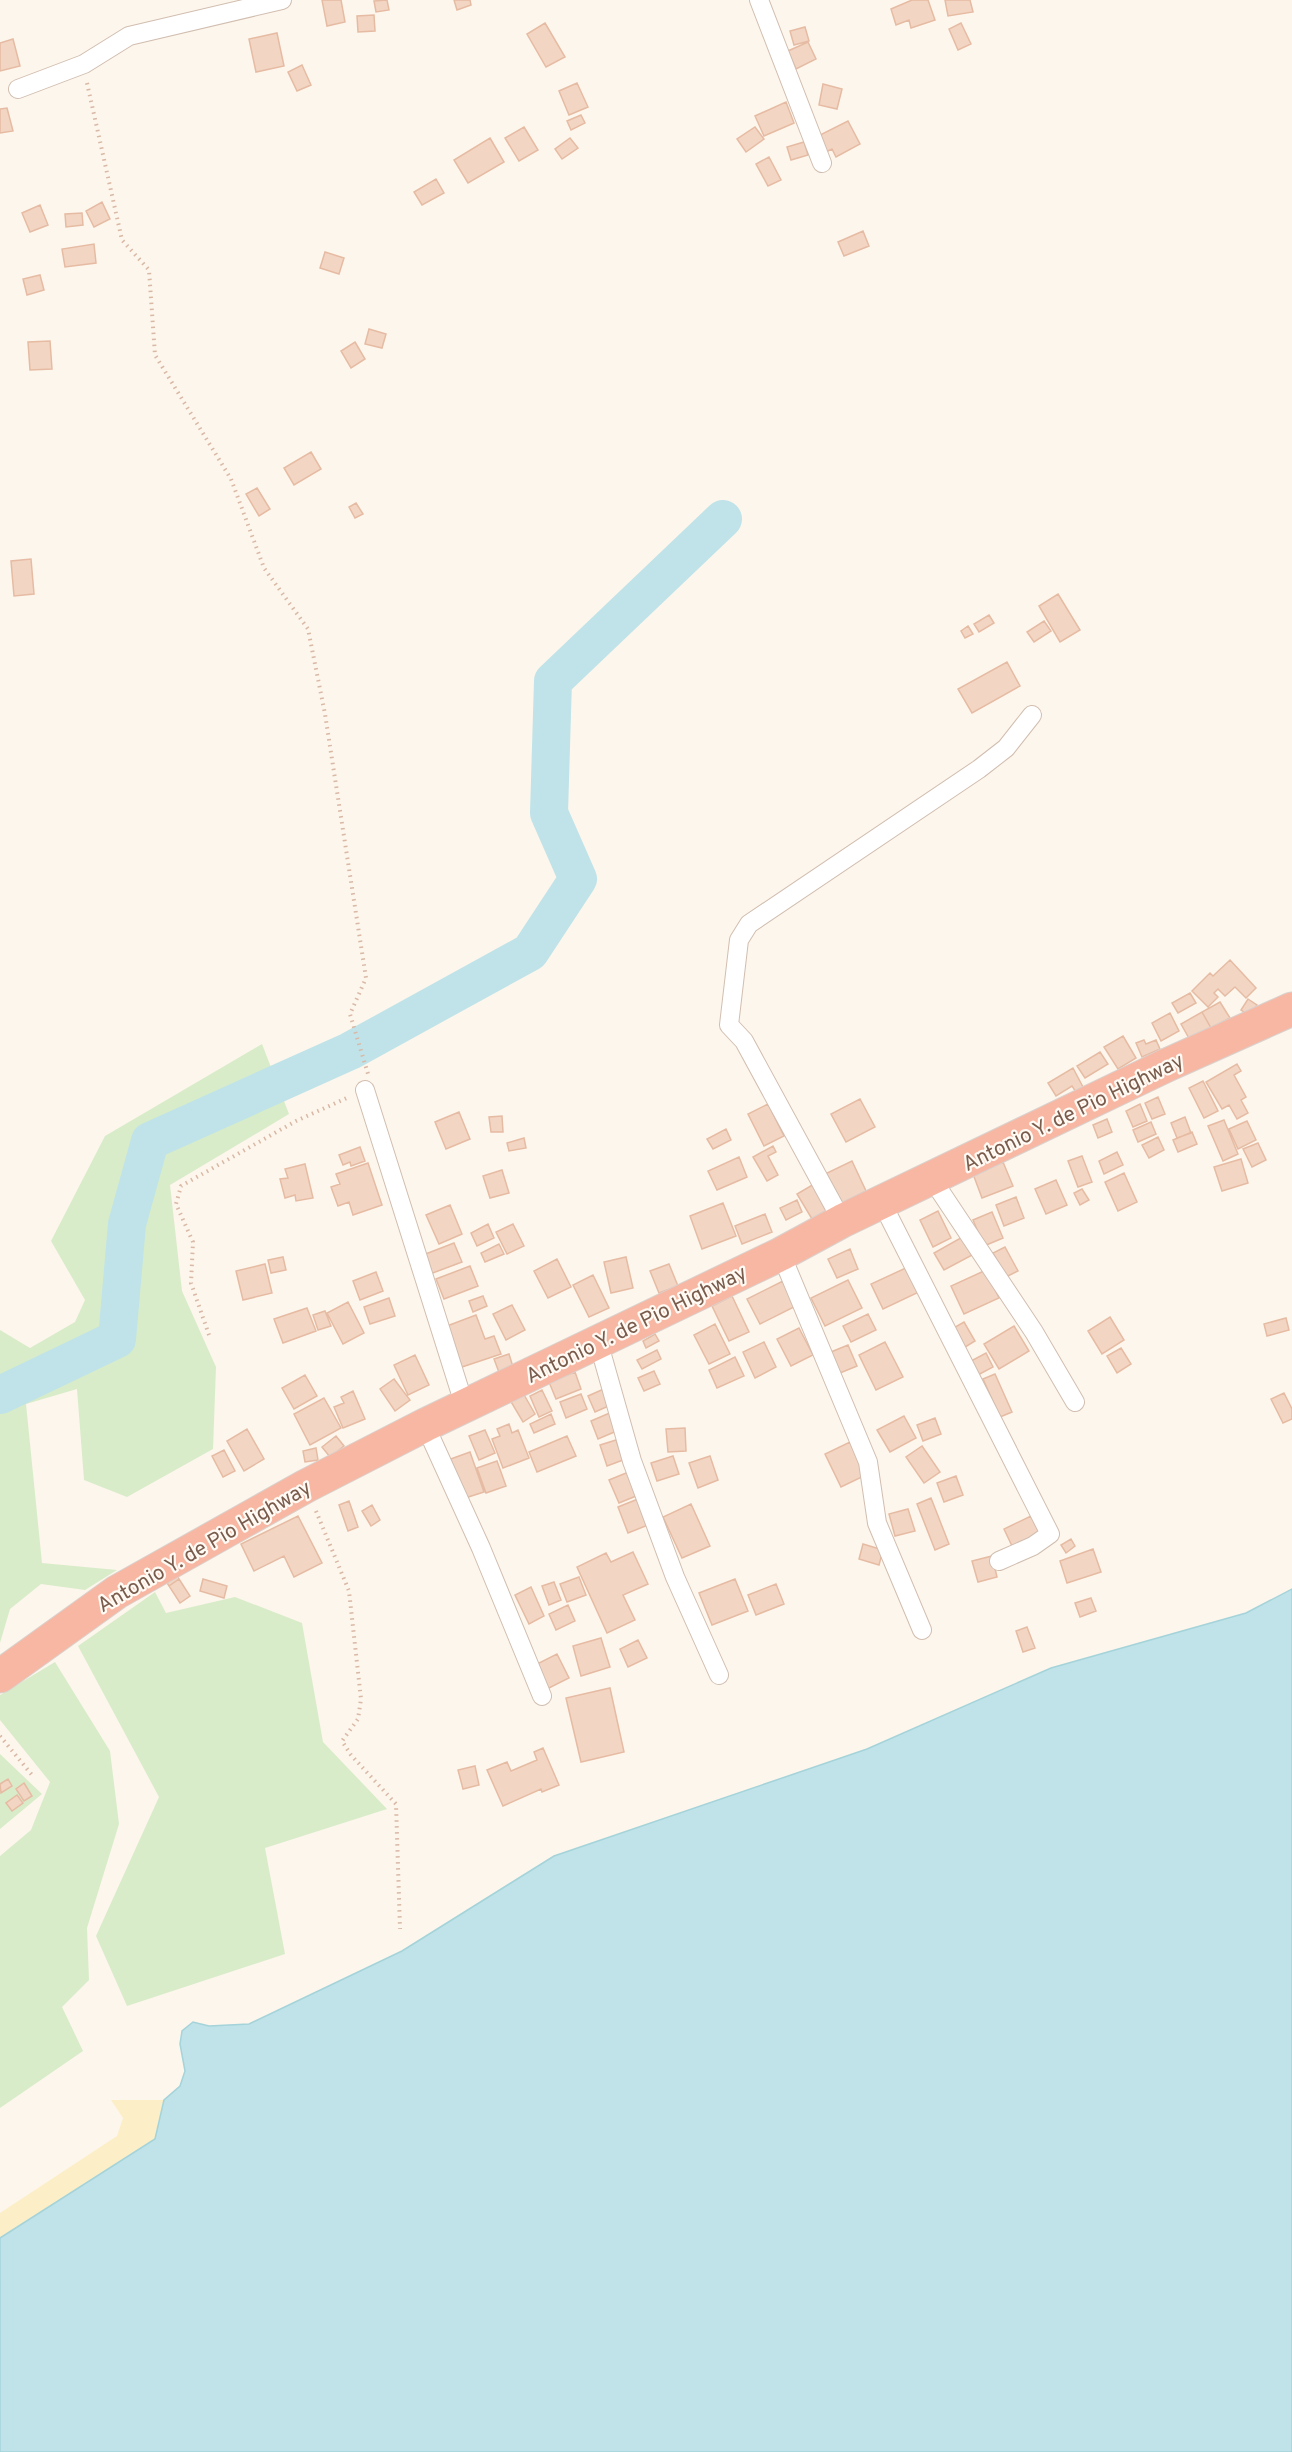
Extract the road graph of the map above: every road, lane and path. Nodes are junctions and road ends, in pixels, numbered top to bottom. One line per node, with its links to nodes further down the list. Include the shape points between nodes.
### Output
1 (282, 0): 3 (street, via 129,36)
2 (759, 0): 5 (street)
3 (84, 64): 4 (street); 8 (path, via 122,240 149,270 155,355 231,479 264,568 308,629 366,978 350,1014)
4 (18, 89)
5 (822, 163)
6 (1032, 715): 11 (street, via 997,755 749,924 739,940 729,1025 744,1041)
7 (1292, 1009): 9 (highway, Antonio Y. de Pio Highway)
8 (366, 1082): 13 (path, via 181,1186 176,1204 193,1242 190,1282); 16 (street)
9 (932, 1179): 10 (highway, Antonio Y. de Pio Highway); 15 (street, via 1034,1332)
10 (882, 1203): 11 (highway, Antonio Y. de Pio Highway); 19 (street, via 1050,1534)
11 (842, 1221): 12 (highway, Antonio Y. de Pio Highway)
12 (781, 1254): 14 (highway, Antonio Y. de Pio Highway); 20 (street, via 868,1462 877,1523)
13 (209, 1335)
14 (597, 1341): 16 (highway, Antonio Y. de Pio Highway); 21 (street, via 632,1461 675,1577)
15 (1075, 1402)
16 (465, 1407): 17 (highway, Antonio Y. de Pio Highway)
17 (425, 1425): 18 (highway, Antonio Y. de Pio Highway); 23 (street)
18 (306, 1486): 22 (highway, Antonio Y. de Pio Highway, via 117,1592); 26 (path, via 349,1591 361,1699 358,1719 342,1741 396,1804)
19 (999, 1561)
20 (922, 1630)
21 (719, 1675)
22 (0, 1676)
23 (542, 1696)
24 (0, 1736): 25 (path)
25 (32, 1775)
26 (400, 1929)

